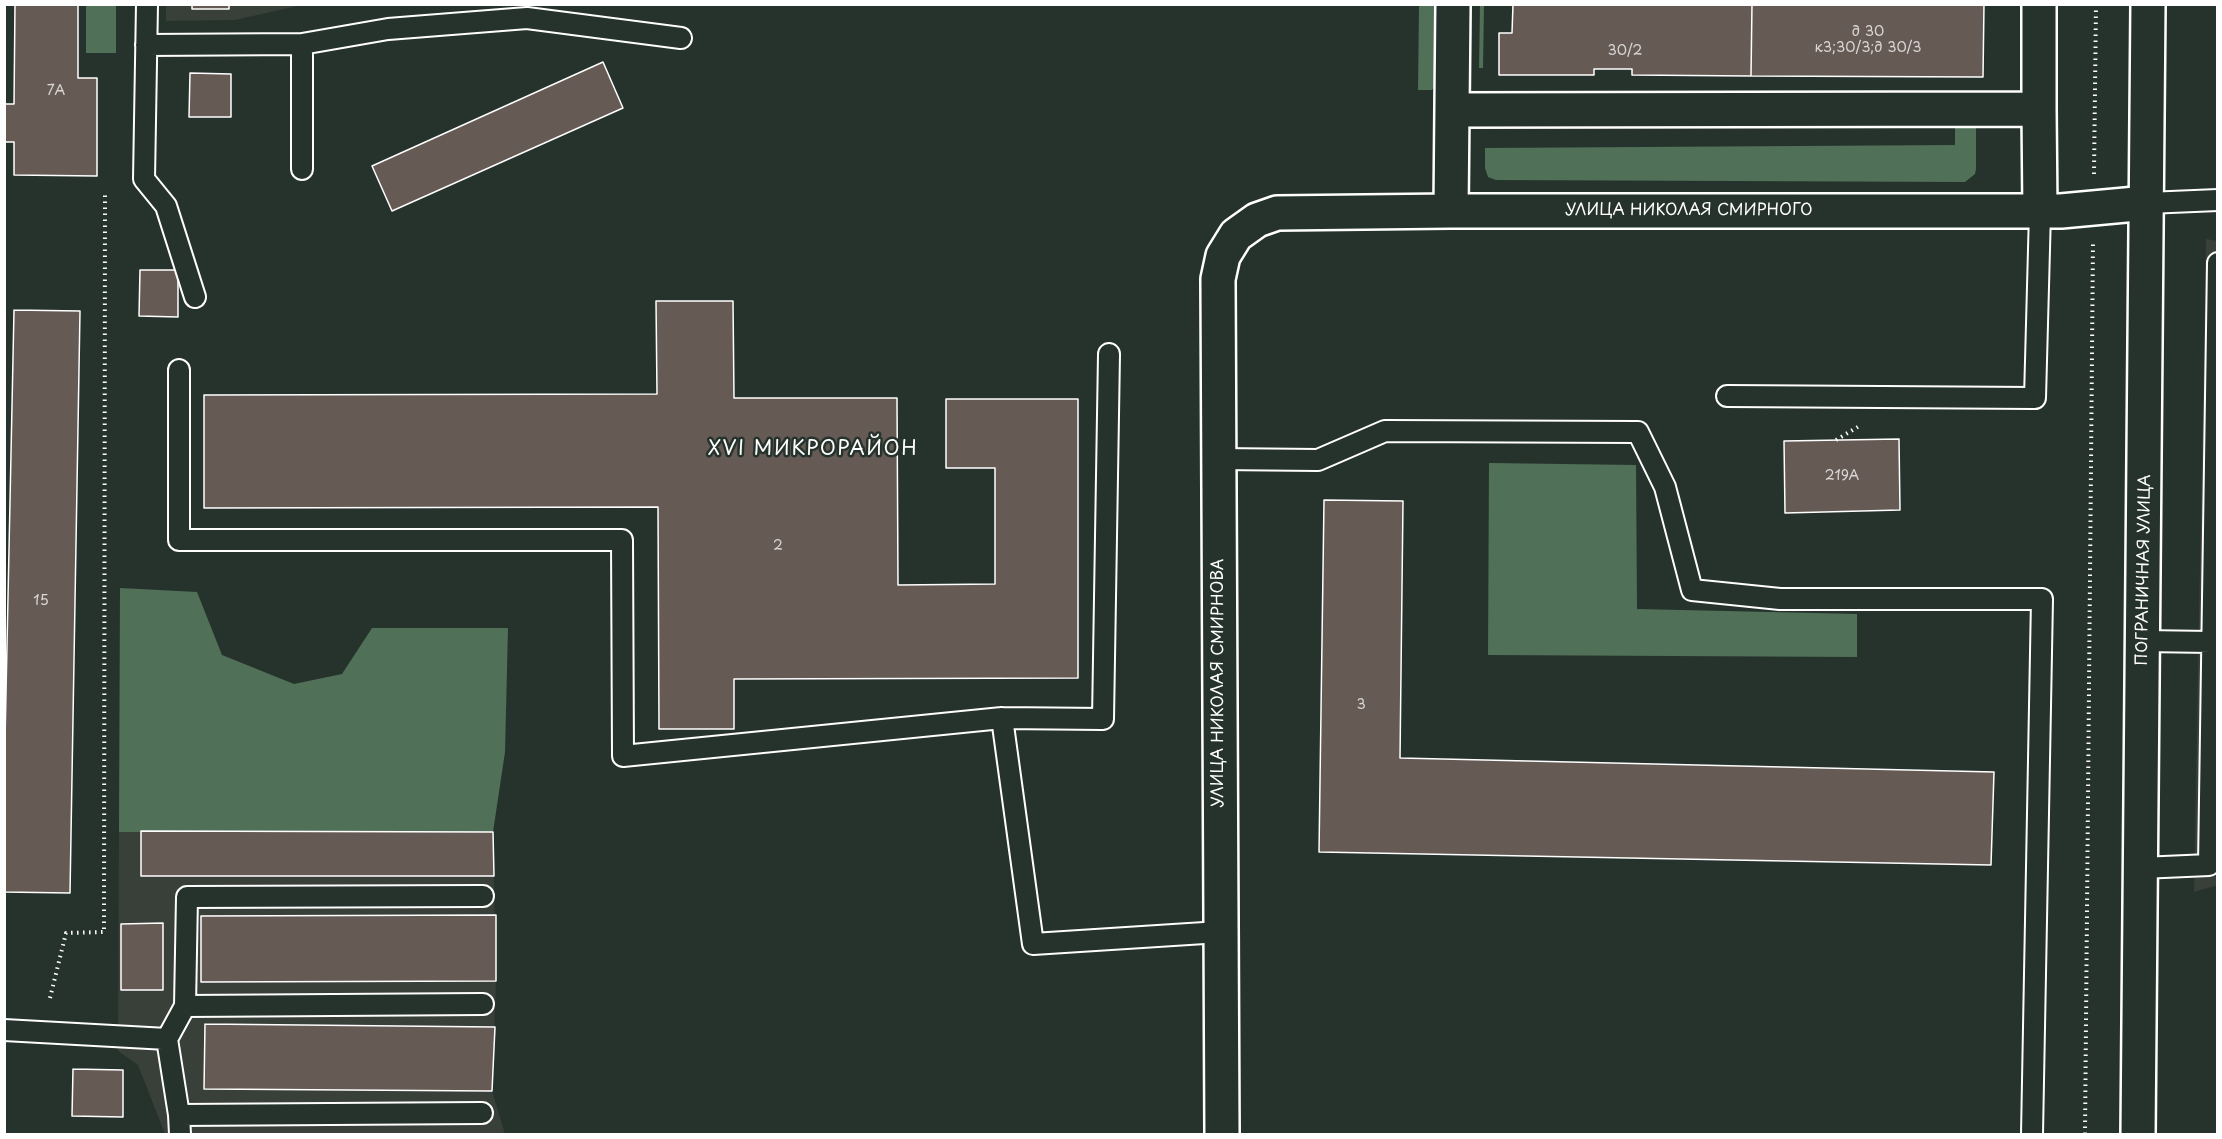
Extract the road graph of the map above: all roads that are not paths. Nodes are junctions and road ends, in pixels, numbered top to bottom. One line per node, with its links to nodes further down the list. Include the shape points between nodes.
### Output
1 (147, 4): 7 (lane)
2 (1453, 4): 9 (street)
3 (2039, 4): 8 (street)
4 (2148, 4): 12 (street, ПОГРАНИЧНАЯ УЛИЦА)
5 (681, 38): 6 (lane, via 526,18 388,29)
6 (302, 44): 7 (lane); 10 (lane)
7 (146, 45): 17 (lane, via 144,179 166,206)
8 (2038, 109): 9 (street); 14 (street)
9 (1452, 110): 13 (street)
10 (302, 169)
11 (2217, 200): 12 (lane)
12 (2147, 203): 14 (street, УЛИЦА НИКОЛАЯ СМИРНОГО); 22 (street, ПОГРАНИЧНАЯ УЛИЦА)
13 (1451, 211): 14 (street, УЛИЦА НИКОЛАЯ СМИРНОГО); 15 (street, УЛИЦА НИКОЛАЯ СМИРНОГО, via 1277,213 1257,220)
14 (2040, 212): 20 (lane, via 2035,398)
15 (1236, 235): 21 (street, УЛИЦА НИКОЛАЯ СМИРНОВА, via 1223,256 1218,279)
16 (2217, 263): 23 (lane)
17 (195, 297)
18 (1109, 354): 24 (lane, via 1103,719)
19 (179, 370): 24 (lane, via 179,540 622,540 623,756)
20 (1727, 396)
21 (1218, 459): 27 (street, УЛИЦА НИКОЛАЯ СМИРНОВА); 35 (lane, via 1318,460 1385,431 1638,432 1665,487 1692,590 1780,599 2042,599)
22 (2143, 640): 23 (lane); 25 (street, ПОГРАНИЧНАЯ УЛИЦА)
23 (2211, 642): 25 (lane, via 2209,865)
24 (1002, 718): 27 (lane, via 1034,944)
25 (2141, 868): 36 (street, ПОГРАНИЧНАЯ УЛИЦА)
26 (483, 896): 29 (lane, via 187,897)
27 (1220, 932): 34 (street, УЛИЦА НИКОЛАЯ СМИРНОВА)
28 (483, 1004): 29 (lane)
29 (185, 1006): 31 (lane)
30 (4, 1030): 31 (lane)
31 (167, 1039): 33 (lane)
32 (482, 1113): 33 (lane)
33 (180, 1125)
34 (1222, 1134)
35 (2032, 1134)
36 (2138, 1134)

